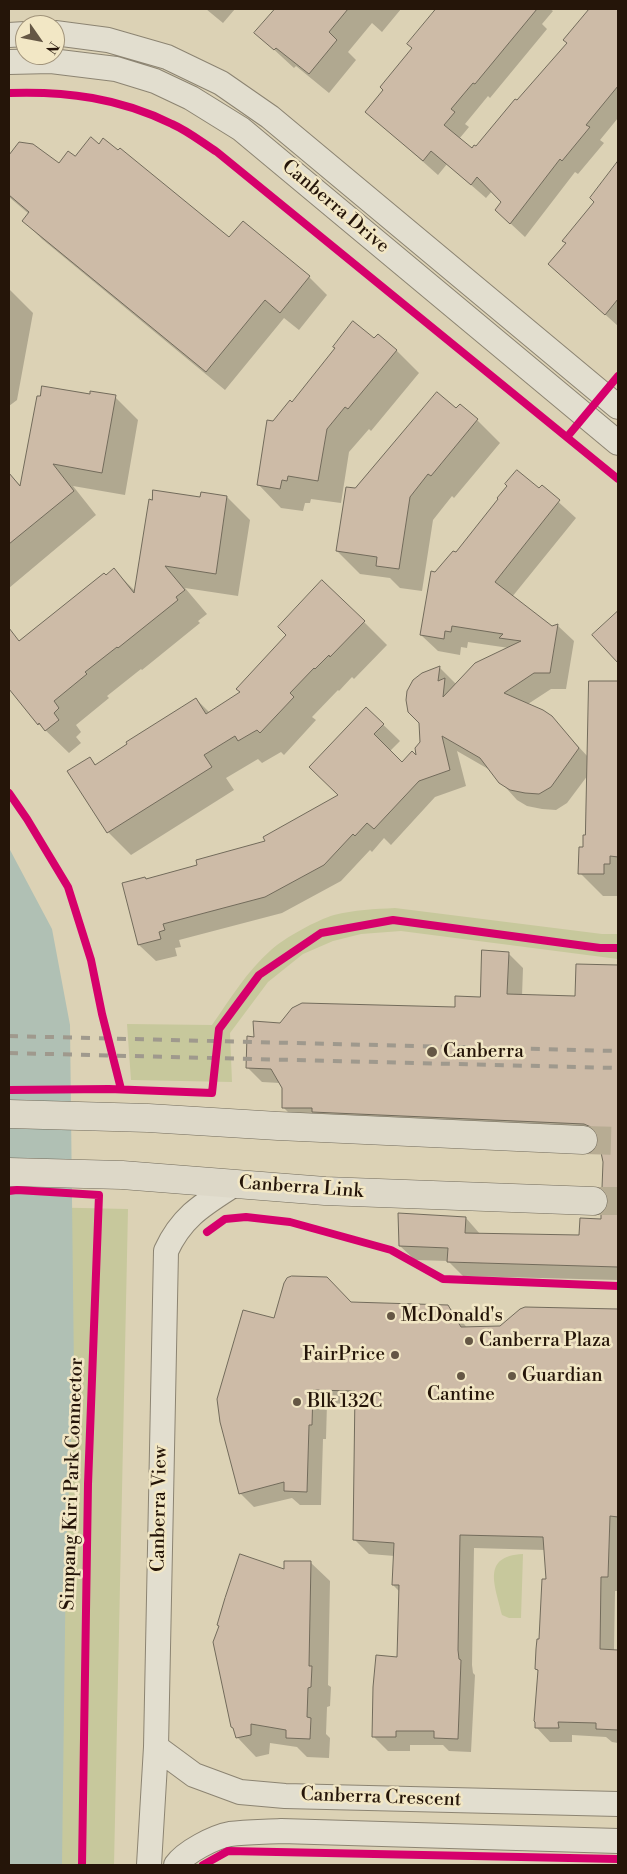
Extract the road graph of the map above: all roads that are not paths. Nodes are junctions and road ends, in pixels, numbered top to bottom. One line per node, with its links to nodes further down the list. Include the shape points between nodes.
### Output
1 (65, 34): 3 (street, Canberra Drive, via 108,40 167,57 221,83 270,117)
2 (9, 62): 4 (street, Canberra Drive, via 51,61 116,69 156,81 241,129)
3 (618, 407)
4 (618, 442)
5 (9, 1114): 6 (main road)
6 (584, 1140)
7 (9, 1172): 8 (main road, Canberra Link, via 122,1175)
8 (235, 1184): 9 (main road, Canberra Link, via 325,1191); 10 (street, Canberra View, via 188,1218 174,1234 166,1251)
9 (593, 1201)
10 (156, 1747): 11 (street, Canberra Crescent, via 194,1775 240,1792); 15 (street, Canberra View)
11 (471, 1801): 12 (street, Canberra Crescent); 13 (street, via 473,1827)
12 (618, 1804)
13 (486, 1838): 14 (street, Canberra Crescent); 16 (street, Canberra Crescent, via 281,1831 228,1834 202,1845)
14 (618, 1841)
15 (149, 1865)
16 (176, 1865)

